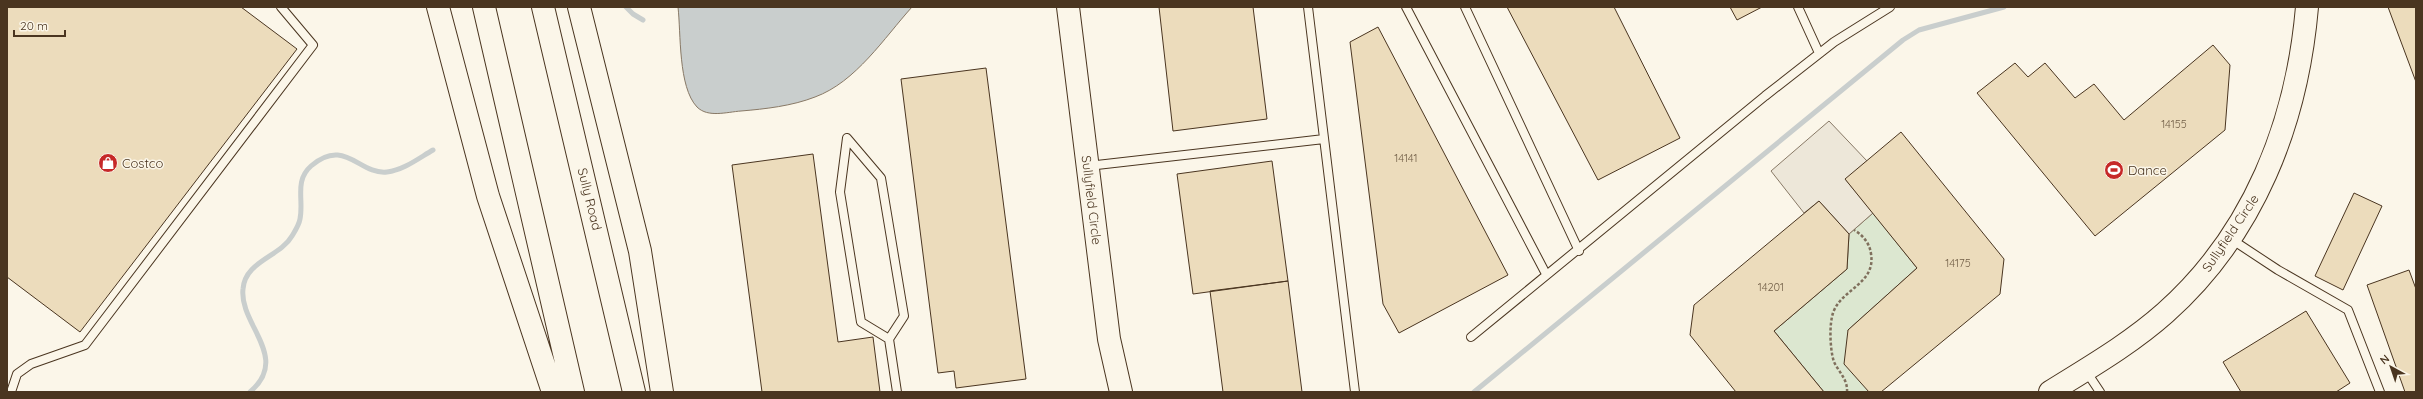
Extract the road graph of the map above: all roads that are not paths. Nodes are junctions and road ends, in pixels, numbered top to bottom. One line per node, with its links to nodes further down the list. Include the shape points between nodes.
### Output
1 (281, 7): 22 (lane, via 312,45 85,345 31,364 17,374)
2 (438, 7): 23 (main road, via 488,196)
3 (484, 7): 24 (main road)
4 (543, 7): 25 (main road, Sully Road)
5 (579, 7): 26 (main road, via 640,251)
6 (1068, 7): 15 (main road, Sullyfield Circle)
7 (1308, 7): 14 (lane)
8 (1406, 7): 18 (lane)
9 (1465, 7): 17 (lane)
10 (1798, 7): 13 (lane)
11 (1890, 7): 13 (lane)
12 (2307, 7): 16 (main road, Sullyfield Circle, via 2293,99 2280,141 2270,168)
13 (1820, 53): 17 (lane, via 1716,134)
14 (1324, 139): 15 (lane); 29 (lane)
15 (1088, 166): 28 (main road, Sullyfield Circle, via 1109,339)
16 (2229, 238): 21 (main road, Sullyfield Circle, via 2204,272 2166,312 2128,343); 32 (lane, via 2278,270 2348,310)
17 (1578, 250): 18 (lane)
18 (1546, 274): 19 (lane)
19 (1471, 337)
20 (889, 339): 20 (lane, via 904,316 881,178 847,138 840,192 861,322); 27 (lane)
21 (2086, 370): 30 (main road, Sullyfield Circle); 31 (lane)
22 (11, 392)
23 (553, 392)
24 (573, 392)
25 (634, 392)
26 (662, 392)
27 (897, 392)
28 (1121, 392)
29 (1355, 392)
30 (2050, 392)
31 (2100, 392)
32 (2380, 392)

